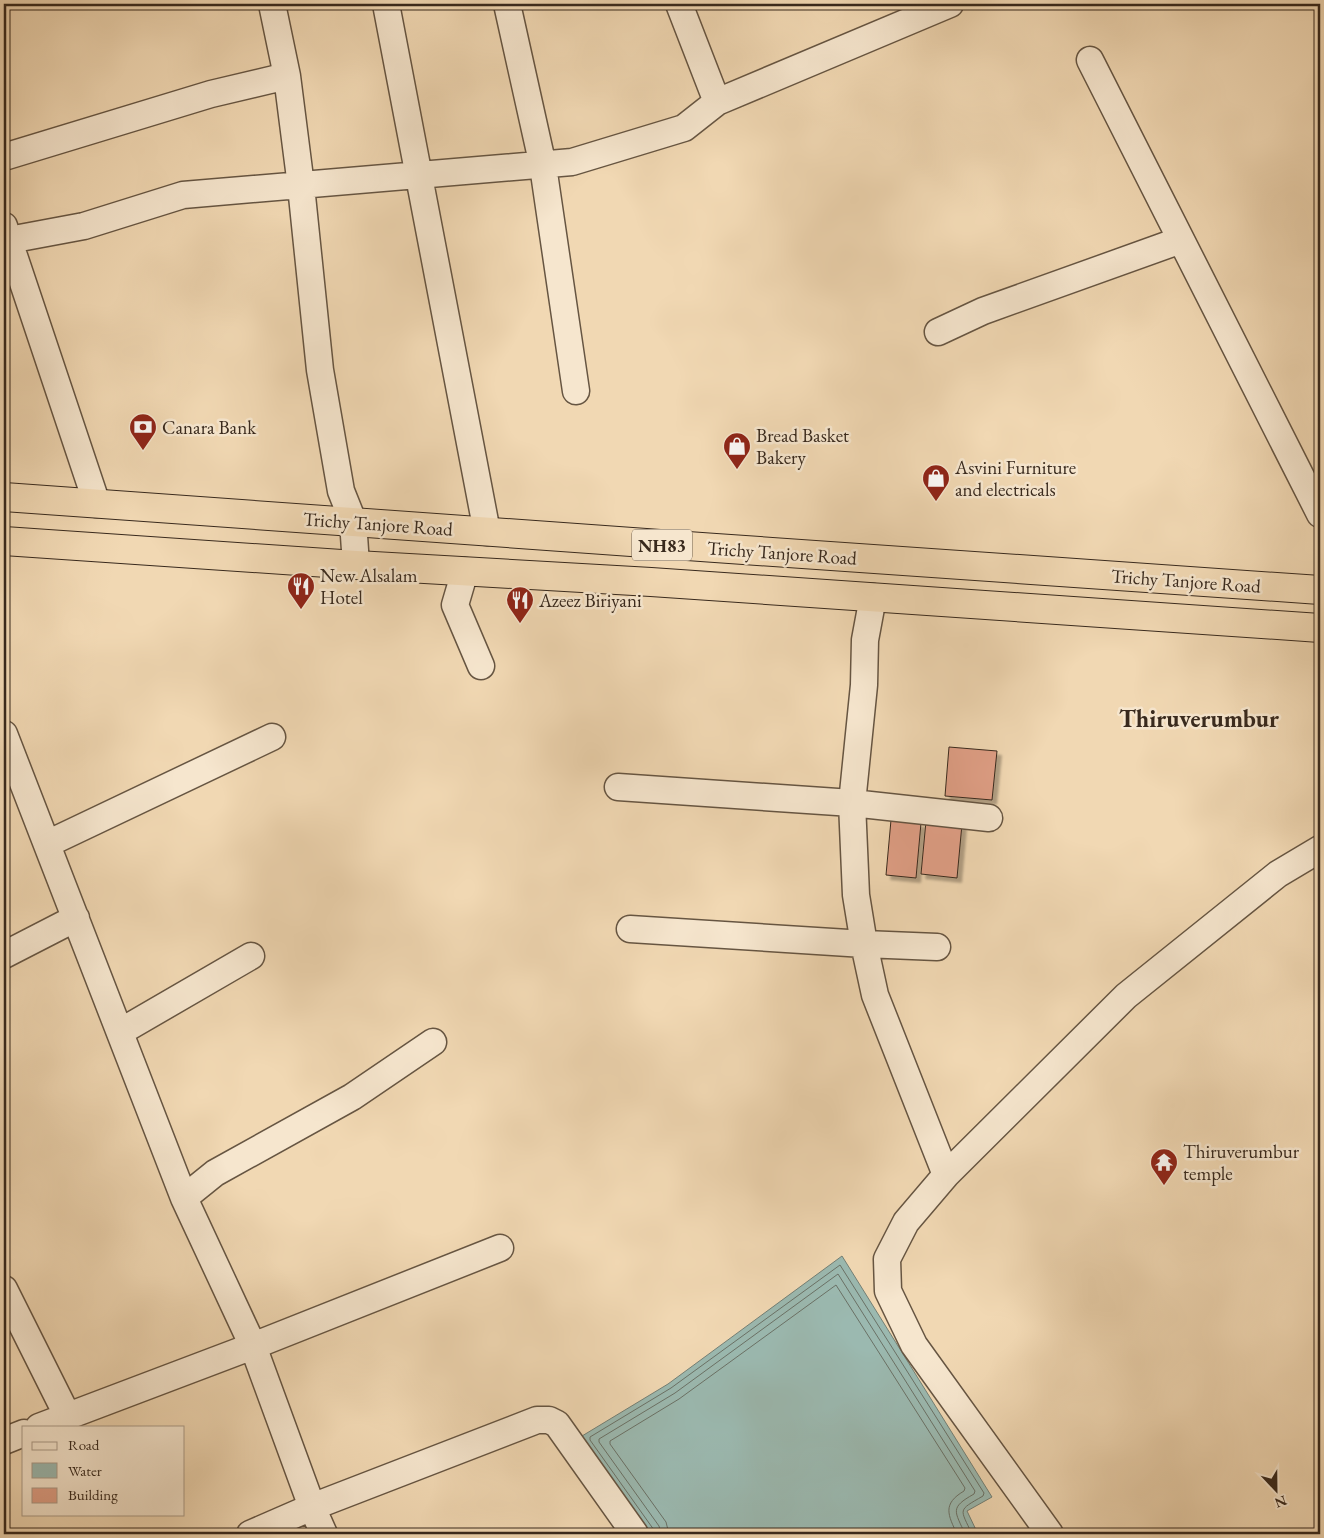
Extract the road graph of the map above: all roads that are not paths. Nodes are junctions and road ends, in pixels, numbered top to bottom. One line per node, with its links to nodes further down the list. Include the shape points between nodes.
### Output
1 (272, 4): 7 (street)
2 (386, 4): 11 (street)
3 (507, 4): 10 (street)
4 (679, 4): 8 (street)
5 (950, 4): 8 (street)
6 (1090, 60): 14 (street)
7 (287, 76): 9 (street, via 212,94); 12 (street)
8 (717, 102): 10 (street, via 684,128 572,162)
9 (4, 157)
10 (543, 166): 11 (street); 16 (street)
11 (419, 176): 12 (street); 21 (street)
12 (301, 186): 13 (street, via 182,195 84,226); 20 (street, via 320,370 341,491)
13 (6, 233): 18 (street)
14 (1181, 240): 15 (street, via 983,311); 19 (street)
15 (938, 332)
16 (576, 390)
17 (4, 497): 18 (highway, Trichy Tanjore Road / NH83)
18 (97, 504): 20 (highway, Trichy Tanjore Road / NH83)
19 (1320, 514)
20 (353, 521): 21 (highway, Trichy Tanjore Road / NH83); 23 (street)
21 (487, 532): 25 (highway, Trichy Tanjore Road / NH83)
22 (4, 541): 23 (highway, Trichy Tanjore Road / NH83)
23 (356, 565): 24 (highway, Trichy Tanjore Road / NH83)
24 (465, 571): 26 (highway, Trichy Tanjore Road / NH83); 28 (street, via 455,605)
25 (1320, 590)
26 (873, 597): 27 (highway, Trichy Tanjore Road / NH83); 32 (street, via 865,640 864,685)
27 (1320, 628)
28 (481, 666)
29 (4, 734): 34 (street)
30 (272, 737): 34 (street)
31 (618, 787): 32 (street)
32 (852, 803): 33 (street); 38 (street, via 856,895)
33 (989, 818)
34 (46, 844): 36 (street)
35 (1320, 849): 44 (street, via 1278,874 1126,996)
36 (76, 918): 40 (street); 42 (street)
37 (630, 929): 38 (street)
38 (864, 944): 39 (street); 44 (street, via 874,995)
39 (937, 947)
40 (4, 956)
41 (251, 956): 42 (street)
42 (120, 1032): 45 (street)
43 (433, 1042): 45 (street, via 352,1097 215,1173)
44 (946, 1174): 57 (street, via 906,1222 891,1252 888,1291 914,1345)
45 (184, 1198): 48 (street)
46 (500, 1248): 48 (street)
47 (4, 1289): 49 (street)
48 (253, 1346): 49 (street); 53 (street)
49 (67, 1415): 50 (street)
50 (41, 1426)
51 (22, 1434): 52 (street)
52 (4, 1441)
53 (312, 1507): 54 (street); 55 (street); 56 (street, via 514,1428 537,1420 549,1420 557,1424)
54 (250, 1534)
55 (324, 1534)
56 (635, 1534)
57 (1050, 1534)

